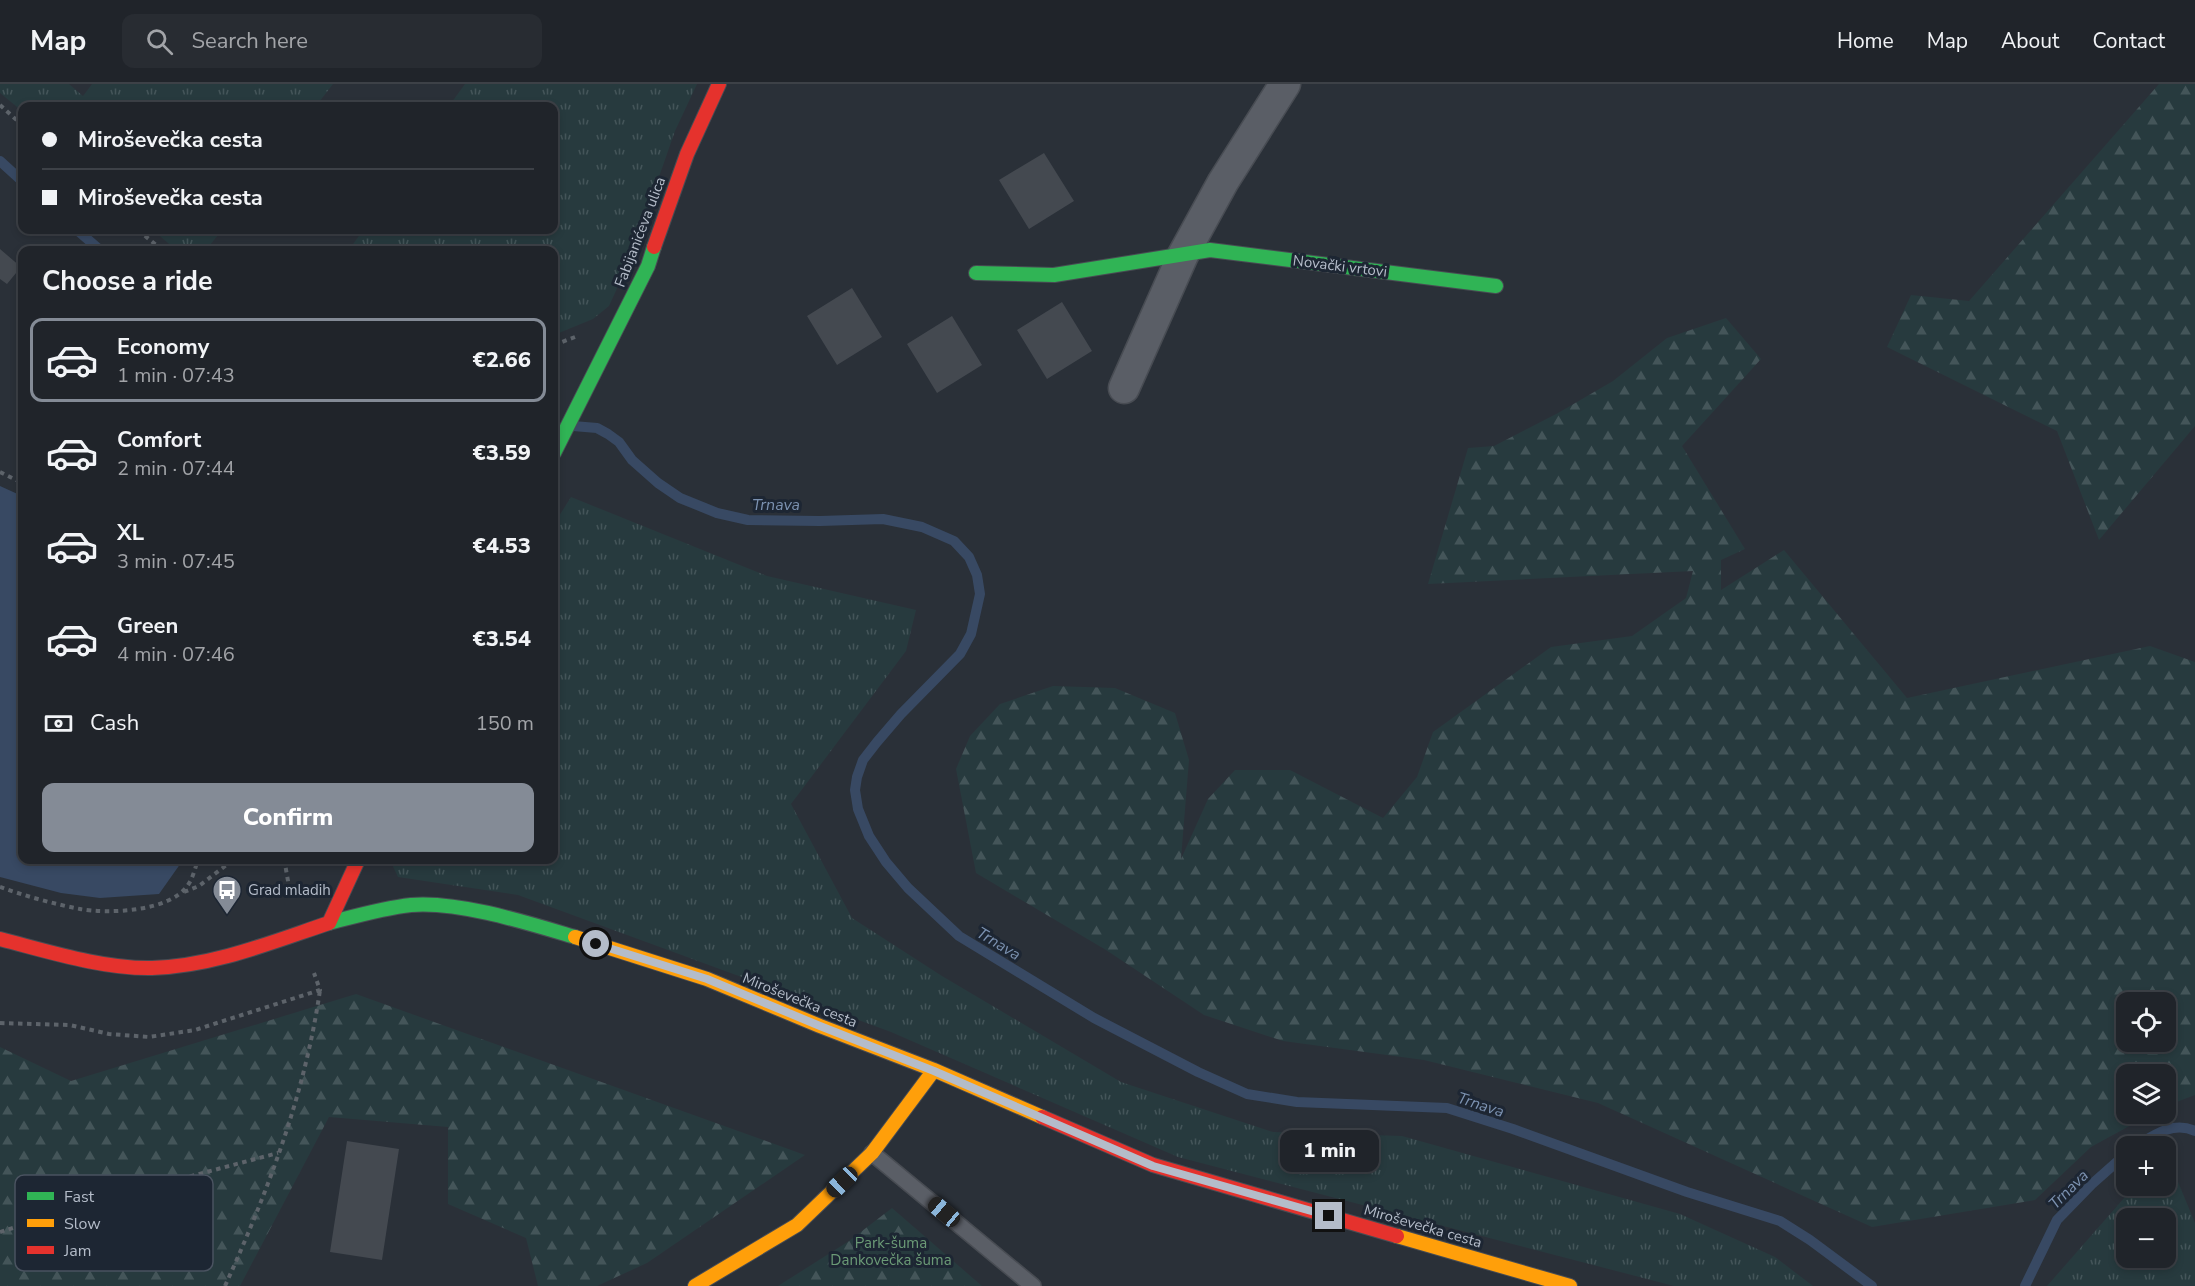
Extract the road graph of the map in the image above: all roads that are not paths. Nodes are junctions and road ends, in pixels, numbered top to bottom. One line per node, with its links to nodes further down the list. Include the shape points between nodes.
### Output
1 (719, 84): 7 (main road, Fabijanićeva ulica, via 687,154 648,266)
2 (1284, 84): 3 (street, via 1223,182)
3 (1184, 255): 4 (main road, Novački vrtovi, via 1054,275); 5 (main road, Novački vrtovi, via 1210,250); 6 (street)
4 (976, 273)
5 (1496, 286)
6 (1124, 388)
7 (558, 445)
8 (356, 864): 9 (main road)
9 (329, 923): 10 (main road, Miroševečka cesta, via 222,959 152,968 90,962); 11 (main road, Miroševečka cesta, via 412,905 450,906 530,923 707,979)
10 (0, 939)
11 (934, 1071): 12 (main road); 15 (main road, Miroševečka cesta, via 1153,1166)
12 (872, 1153): 13 (main road, via 797,1225); 14 (lane)
13 (695, 1286)
14 (1033, 1286)
15 (1570, 1286)

